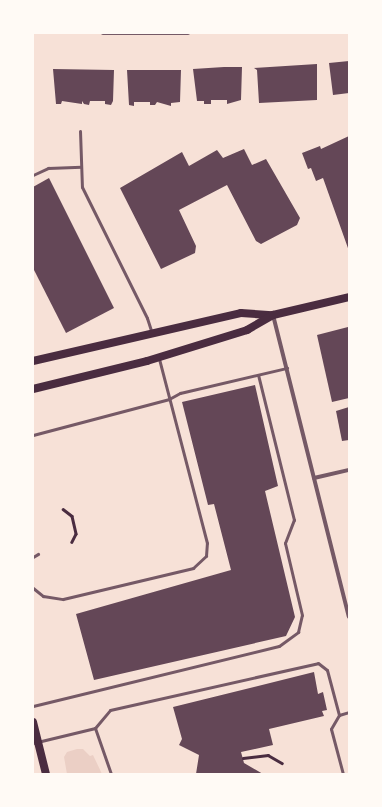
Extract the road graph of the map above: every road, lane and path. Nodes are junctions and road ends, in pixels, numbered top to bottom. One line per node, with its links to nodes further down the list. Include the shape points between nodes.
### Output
1 (104, 33): 2 (street)
2 (188, 33)
3 (80, 131): 4 (lane)
4 (81, 167): 5 (lane, via 48,168); 8 (lane, via 82,187)
5 (33, 175)
6 (349, 297): 7 (main road)
7 (273, 315): 8 (main road, via 241,313); 9 (main road, via 247,330); 11 (street)
8 (152, 333): 10 (main road)
9 (158, 357): 13 (main road); 14 (lane)
10 (33, 361)
11 (287, 368): 12 (lane); 17 (street)
12 (258, 375): 14 (lane, via 180,393); 24 (lane, via 294,520 285,543 302,615 298,632 280,646)
13 (33, 389)
14 (170, 399): 15 (lane); 22 (lane, via 207,543 208,551 202,562 182,571 63,599 43,596)
15 (33, 435)
16 (349, 470): 17 (street)
17 (314, 478): 23 (street)
18 (62, 509): 19 (path, via 72,516 76,534)
19 (72, 542)
20 (38, 554): 21 (lane)
21 (33, 557)
22 (33, 588)
23 (349, 617)
24 (33, 706)
25 (349, 712): 26 (lane)
26 (338, 715): 28 (lane, via 326,670 313,662 110,710); 34 (lane, via 331,729)
27 (33, 722): 29 (main road)
28 (95, 728): 29 (lane); 33 (lane)
29 (36, 743): 32 (main road)
30 (243, 758): 31 (path, via 268,755)
31 (282, 763)
32 (46, 774)
33 (111, 774)
34 (343, 774)

